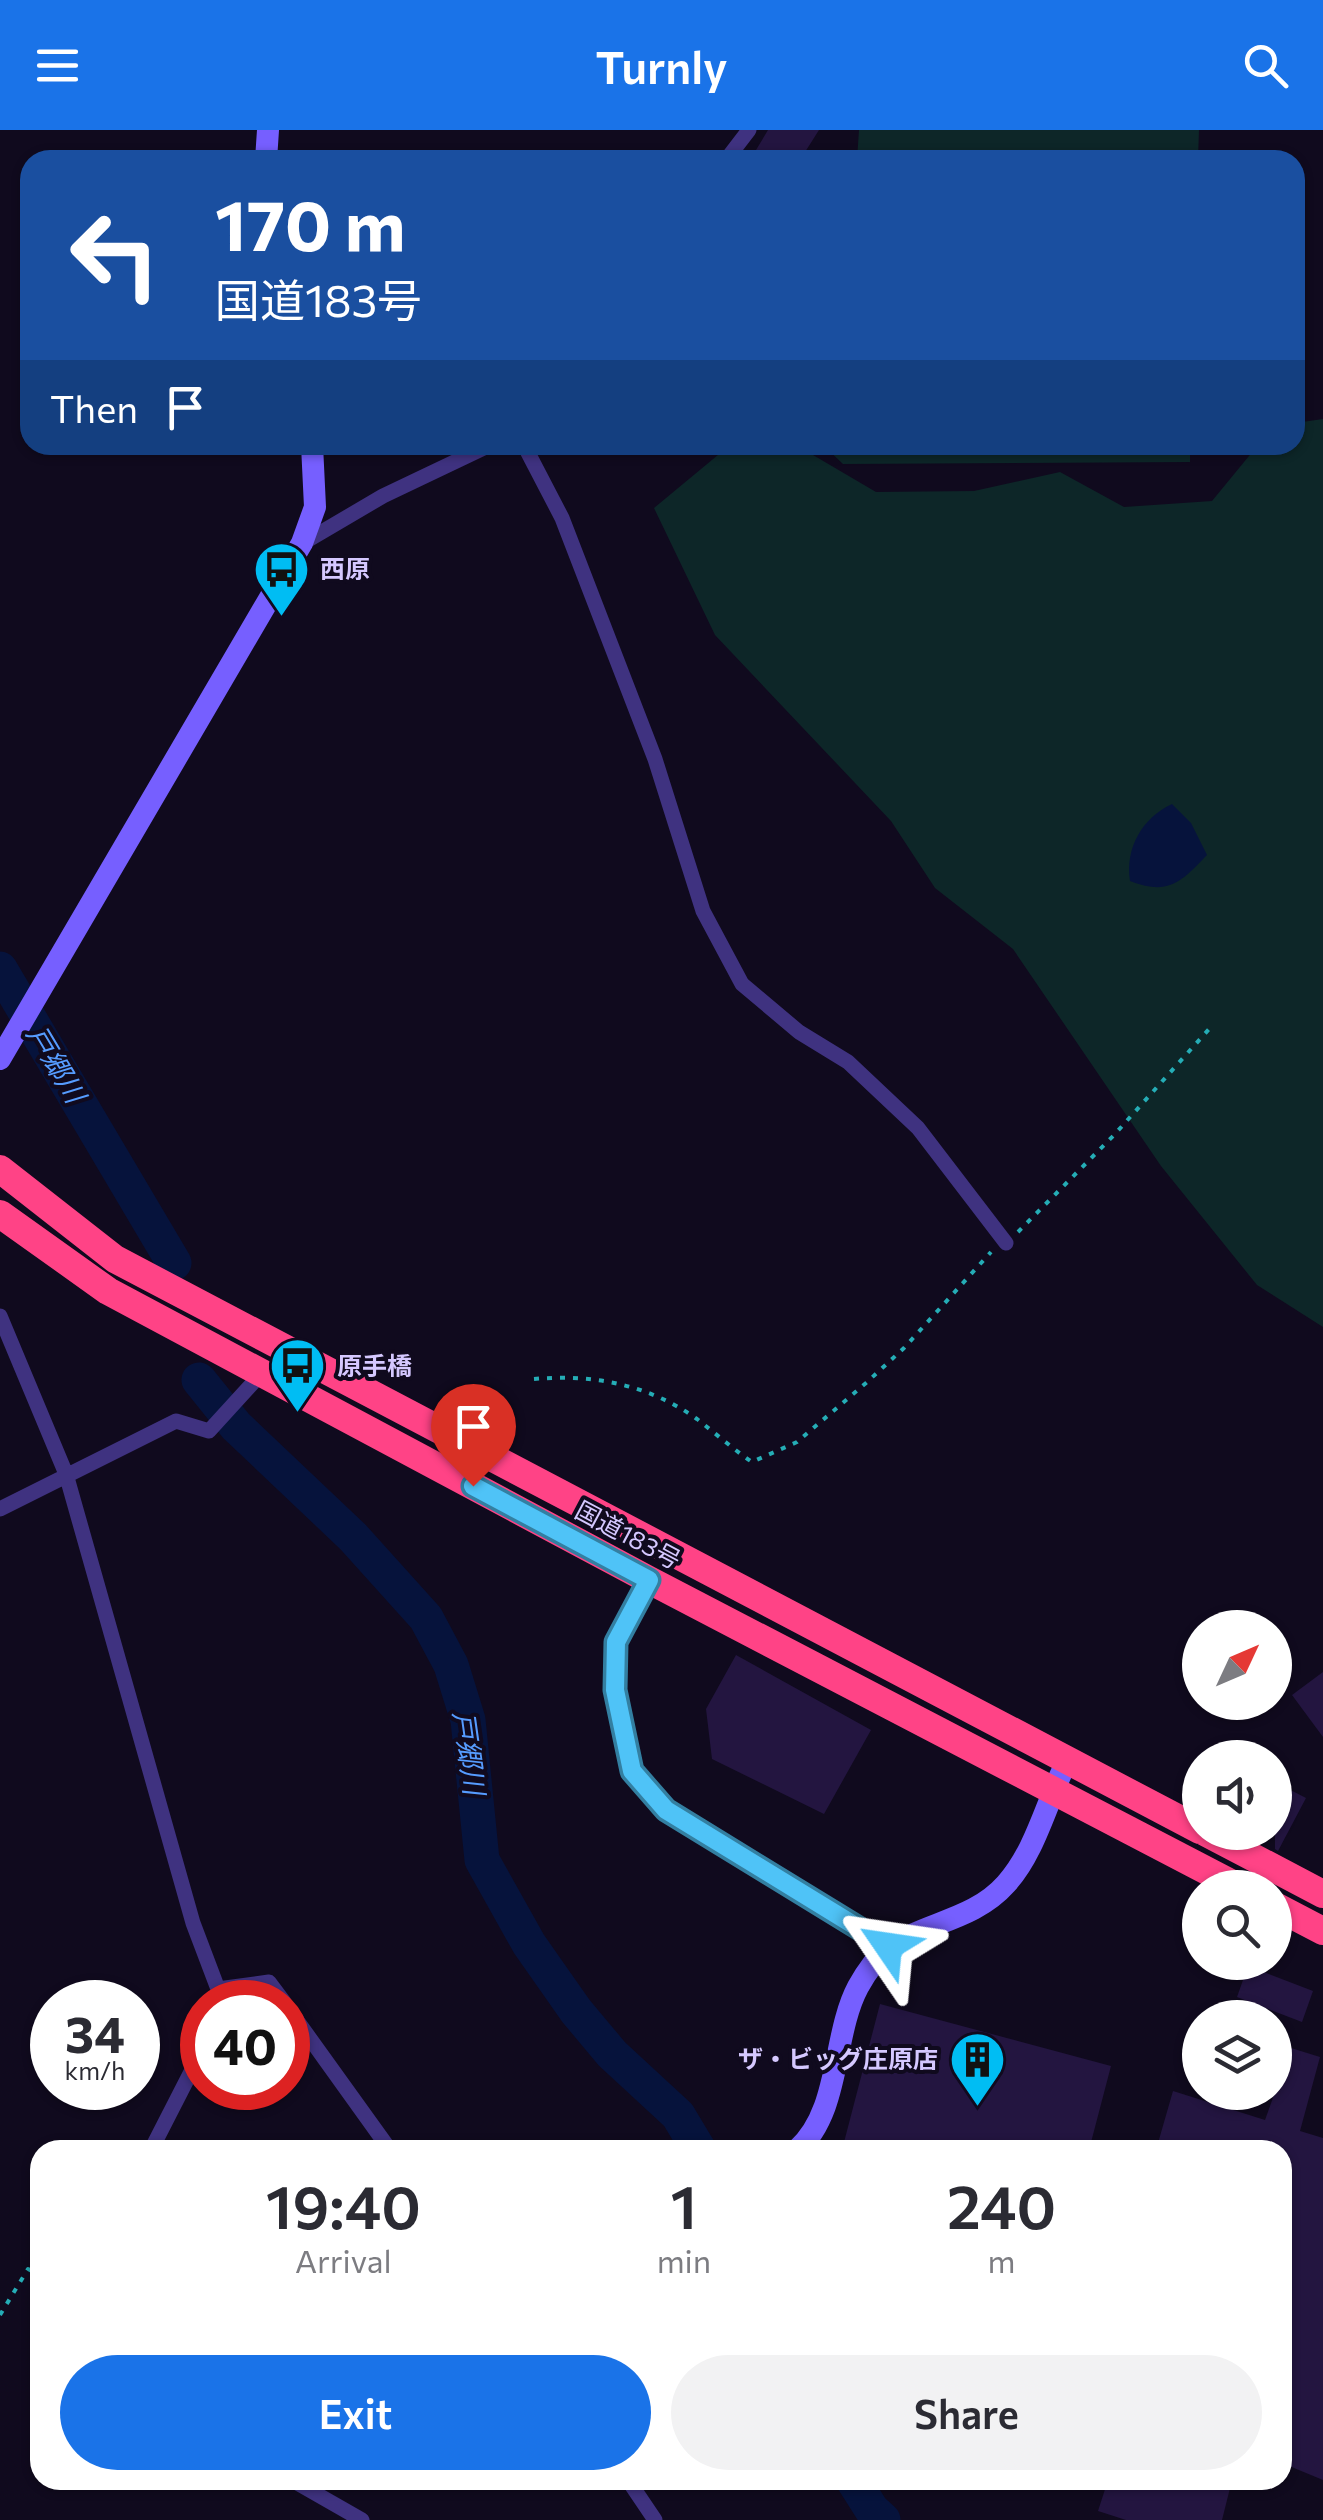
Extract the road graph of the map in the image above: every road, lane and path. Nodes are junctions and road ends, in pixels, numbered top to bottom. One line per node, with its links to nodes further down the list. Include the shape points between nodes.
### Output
1 (749, 130): 2 (street)
2 (734, 150)
3 (312, 455): 6 (street, via 315,507)
4 (469, 455): 6 (street)
5 (529, 455): 11 (street, via 562,518 655,759 703,911 742,984 848,1062 918,1128)
6 (302, 543): 8 (street)
7 (1210, 1028): 11 (path)
8 (0, 1059)
9 (0, 1169): 18 (highway, 国道183号, via 115,1259)
10 (0, 1214): 13 (highway, 国道183号, via 108,1291)
11 (1006, 1243): 14 (path, via 992,1250 904,1348 797,1442 752,1462 658,1397 606,1379)
12 (0, 1316): 15 (street)
13 (262, 1374): 15 (street, via 209,1431 176,1421); 17 (highway, 国道183号)
14 (534, 1379)
15 (66, 1474): 16 (street); 27 (street)
16 (0, 1509)
17 (649, 1580): 19 (highway, 国道183号); 26 (street, via 616,1642 615,1690 632,1771 666,1810)
18 (1067, 1761): 19 (street); 20 (highway, 国道183号)
19 (1052, 1791): 22 (highway, 国道183号); 26 (street, via 1006,1884 968,1914)
20 (1182, 1821)
21 (1238, 1850): 23 (highway, 国道183号)
22 (1205, 1870)
23 (1323, 1894)
24 (1292, 1914): 25 (highway)
25 (1323, 1930)
26 (888, 1946): 32 (street, via 858,1987 823,2109)
27 (209, 1980)
28 (310, 2038): 31 (street)
29 (180, 2094): 30 (street)
30 (157, 2140)
31 (383, 2140)
32 (806, 2140)
33 (30, 2270): 34 (path)
34 (0, 2314)
35 (310, 2490): 37 (street)
36 (635, 2490): 38 (street)
37 (362, 2520)
38 (655, 2520)

